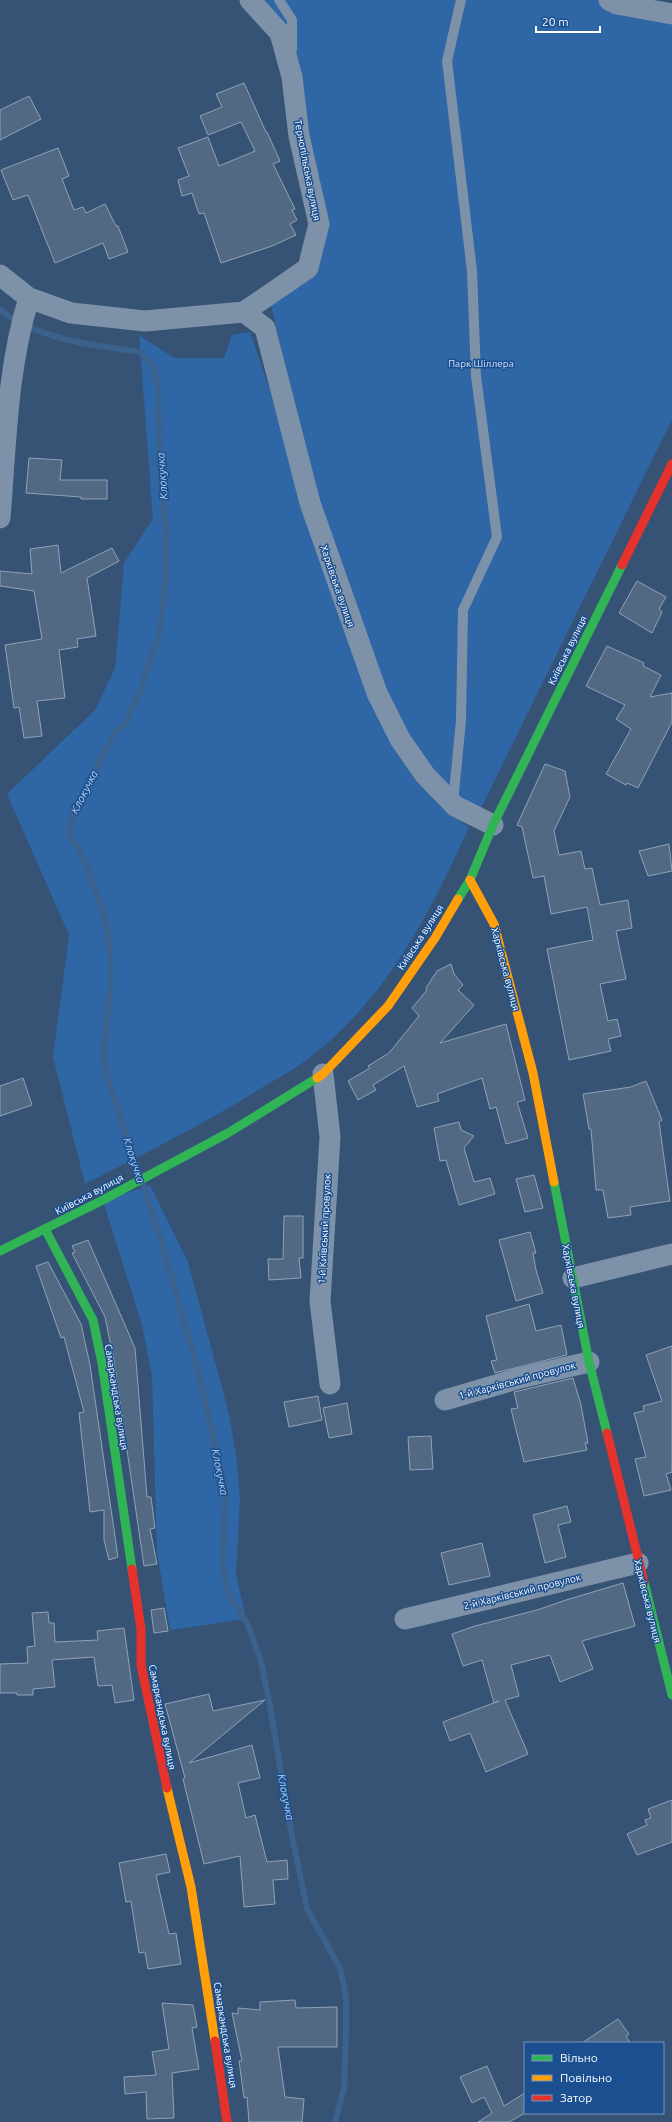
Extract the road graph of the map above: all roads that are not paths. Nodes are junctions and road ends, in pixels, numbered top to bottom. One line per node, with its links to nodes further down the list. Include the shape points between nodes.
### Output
1 (250, 0): 6 (street, Тернопільська вулиця, via 280,33)
2 (278, 0): 6 (lane, via 292,20)
3 (461, 0): 12 (lane, via 447,61 472,271 476,376 497,537 463,610 461,720)
4 (609, 0): 5 (street, via 617,4)
5 (672, 14)
6 (292, 77): 9 (street, Тернопільська вулиця, via 299,136 319,224 308,268)
7 (0, 275): 8 (street)
8 (26, 305): 9 (street, via 145,321); 11 (street, via 9,409)
9 (244, 312): 12 (street, Харківська вулиця, via 265,328 310,503 377,693 400,739 416,763)
10 (672, 464): 13 (street, Київська вулиця)
11 (0, 518)
12 (452, 803): 13 (street, Харківська вулиця)
13 (493, 825): 14 (street, Київська вулиця)
14 (470, 880): 15 (street, Київська вулиця, via 435,938 388,1006); 19 (street, Харківська вулиця, via 494,924 531,1066)
15 (323, 1074): 16 (street, Київська вулиця, via 228,1133); 21 (street, 1-й Київський провулок, via 330,1138 320,1301)
16 (45, 1230): 17 (street, Київська вулиця); 26 (street, Самаркандська вулиця, via 93,1320 102,1363 141,1629 141,1665 161,1764 191,1887 224,2088)
17 (0, 1251)
18 (672, 1254): 19 (street)
19 (573, 1278): 20 (street, Харківська вулиця)
20 (589, 1362): 22 (street, 1-й Харківський провулок, via 520,1378); 23 (street, Харківська вулиця)
21 (330, 1384)
22 (445, 1400)
23 (638, 1563): 24 (street, 2-й Харківський провулок); 25 (street, Харківська вулиця)
24 (405, 1619)
25 (672, 1695)
26 (227, 2122)

